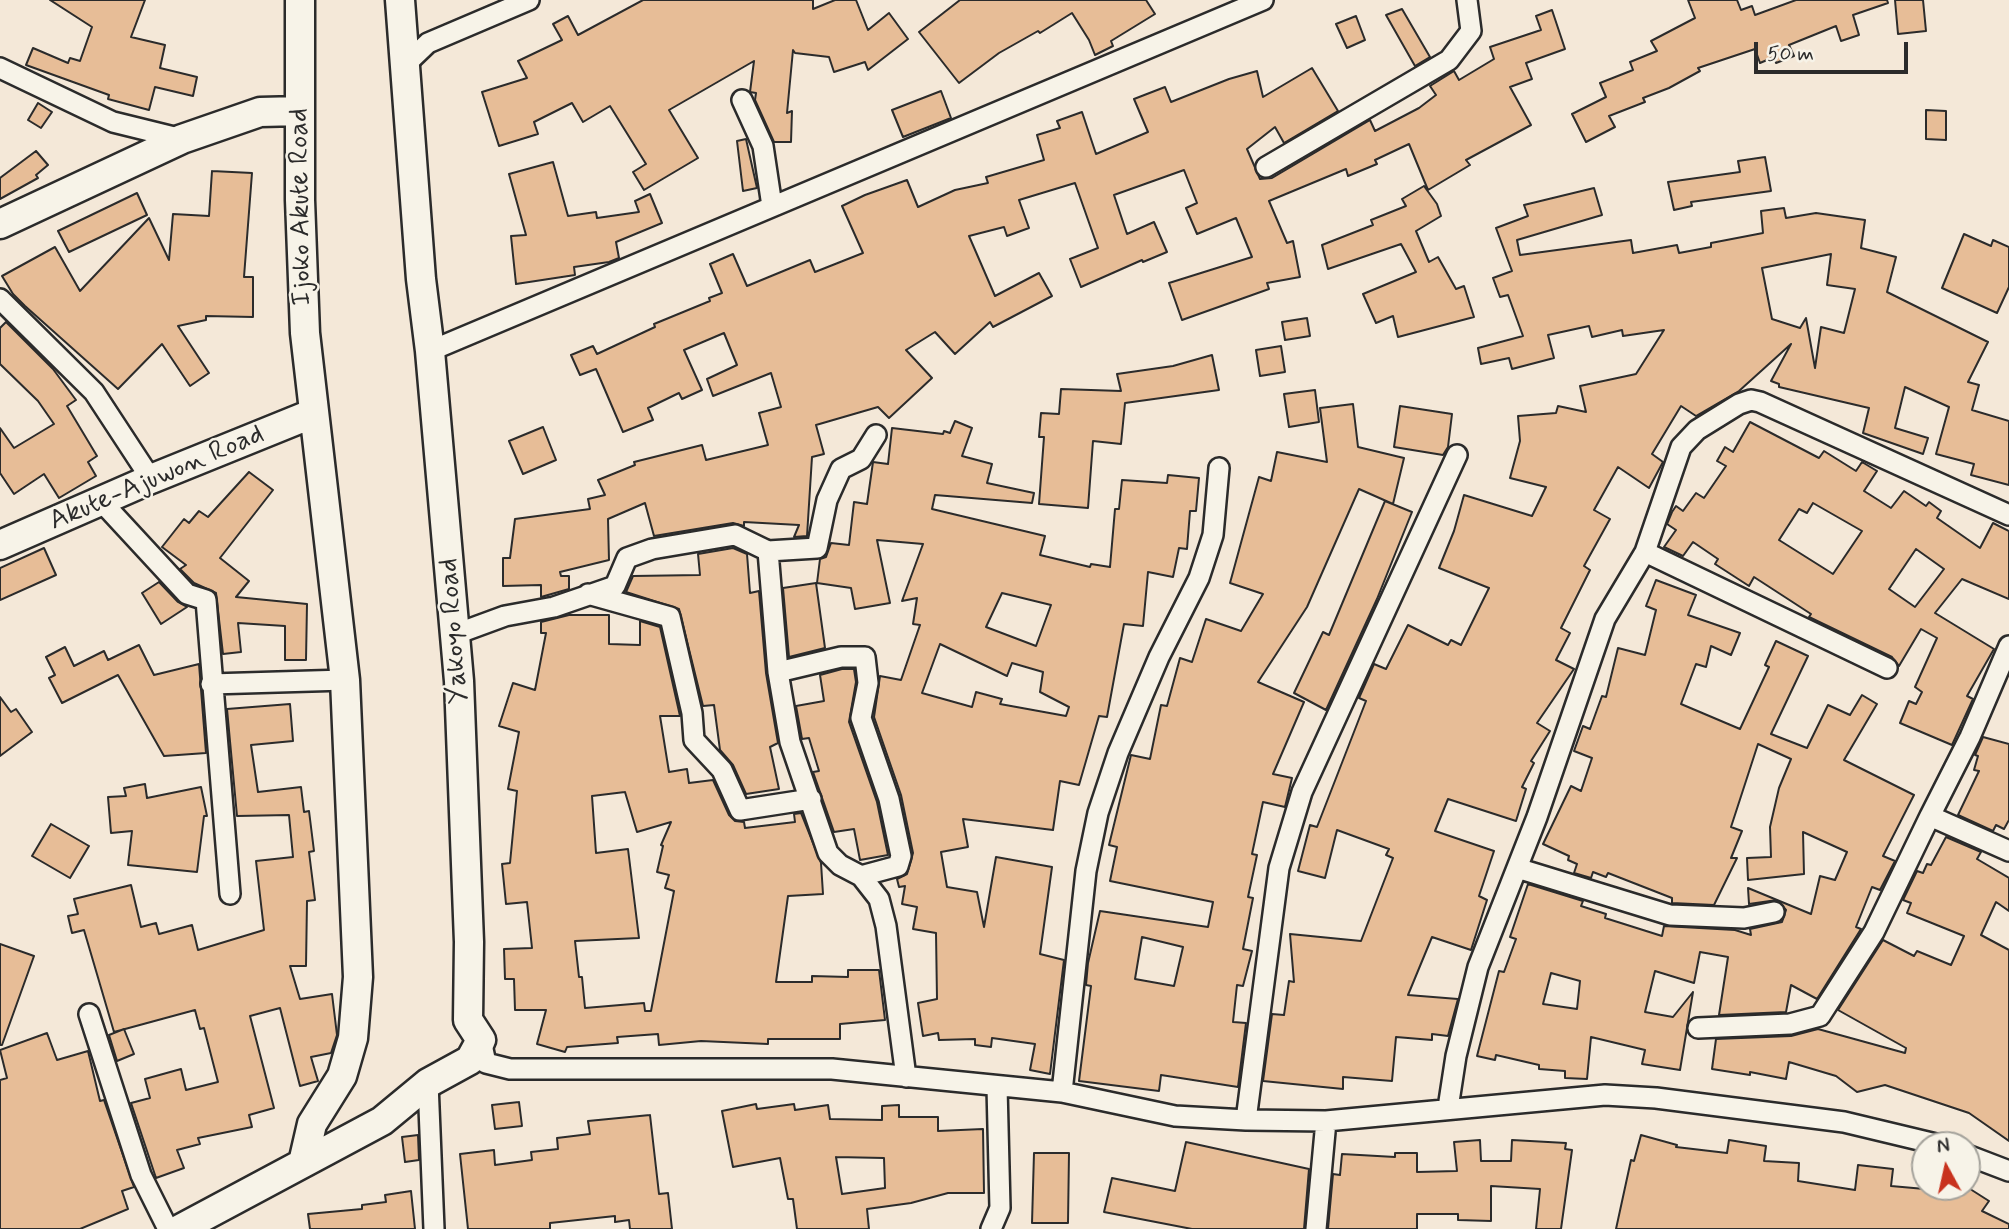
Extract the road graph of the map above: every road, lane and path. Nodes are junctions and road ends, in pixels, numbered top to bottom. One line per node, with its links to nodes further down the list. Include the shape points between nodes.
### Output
1 (299, 0): 9 (main road, Ijoko Akute Road)
2 (400, 0): 6 (main road, Yakoyo Road)
3 (529, 0): 6 (street, via 428,43)
4 (1263, 0): 12 (street)
5 (1466, 0): 11 (street, via 1471,31 1449,60)
6 (405, 65): 15 (main road, Yakoyo Road)
7 (0, 68): 10 (street, via 113,122)
8 (742, 100): 12 (street, via 763,146)
9 (300, 111): 10 (main road, via 260,112); 16 (main road, Ijoko Akute Road, via 305,332)
10 (182, 139): 13 (main road)
11 (1266, 167)
12 (772, 206): 15 (street)
13 (0, 224)
14 (0, 299): 20 (street, via 94,392)
15 (430, 351): 27 (main road, Yakoyo Road)
16 (314, 414): 20 (main road, Akute-Ajuwon Road); 31 (main road)
17 (876, 435): 24 (street, via 861,459 841,468 827,500 817,548)
18 (1457, 455): 48 (street, via 1302,792 1279,868)
19 (1219, 468): 46 (street, via 1213,535 1199,578 1158,657 1098,813 1086,871)
20 (151, 479): 21 (main road, Akute-Ajuwon Road)
21 (101, 501): 23 (main road, Akute-Ajuwon Road); 32 (street, via 187,594 206,600)
22 (2009, 515): 25 (street, via 1751,400 1697,430 1681,447)
23 (0, 545)
24 (768, 551): 26 (street, via 735,535 652,549 627,558 615,586); 30 (street)
25 (1645, 552): 29 (street); 36 (street, via 1605,620)
26 (588, 594): 27 (street); 33 (street, via 670,617 694,740 722,770 740,810)
27 (456, 634): 42 (main road, Yakoyo Road, via 466,795 468,1020)
28 (2009, 646): 34 (street)
29 (1887, 668)
30 (778, 673): 33 (street, via 790,742); 37 (street, via 841,657 865,657 868,682 861,718 889,799 901,856 898,866)
31 (345, 680): 32 (street); 52 (main road, via 358,977 353,1038 342,1076 313,1124)
32 (211, 684): 38 (street)
33 (811, 799): 37 (street, via 828,853)
34 (1930, 816): 35 (street); 41 (street, via 1874,932 1820,1016 1790,1024)
35 (2009, 851)
36 (1517, 868): 39 (street, via 1670,915 1744,918); 47 (street, via 1478,967)
37 (861, 876): 43 (street, via 879,899 886,926)
38 (230, 894)
39 (1774, 912)
40 (89, 1014): 54 (street, via 141,1175)
41 (1698, 1028)
42 (481, 1040): 43 (street, via 486,1063 510,1069 832,1069); 44 (main road, via 470,1060)
43 (906, 1077): 45 (street)
44 (428, 1083): 52 (main road, via 382,1121); 56 (street)
45 (997, 1087): 46 (street); 57 (street, via 1000,1209)
46 (1062, 1092): 48 (street, via 1175,1116)
47 (1448, 1108): 49 (street); 50 (street, via 1605,1095 1656,1098 1844,1122)
48 (1246, 1120): 49 (street)
49 (1326, 1121): 58 (street)
50 (1911, 1138)
51 (1981, 1160): 53 (street)
52 (303, 1163): 55 (main road)
53 (2009, 1171)
54 (168, 1229)
55 (180, 1229)
56 (434, 1229)
57 (991, 1229)
58 (1316, 1229)

